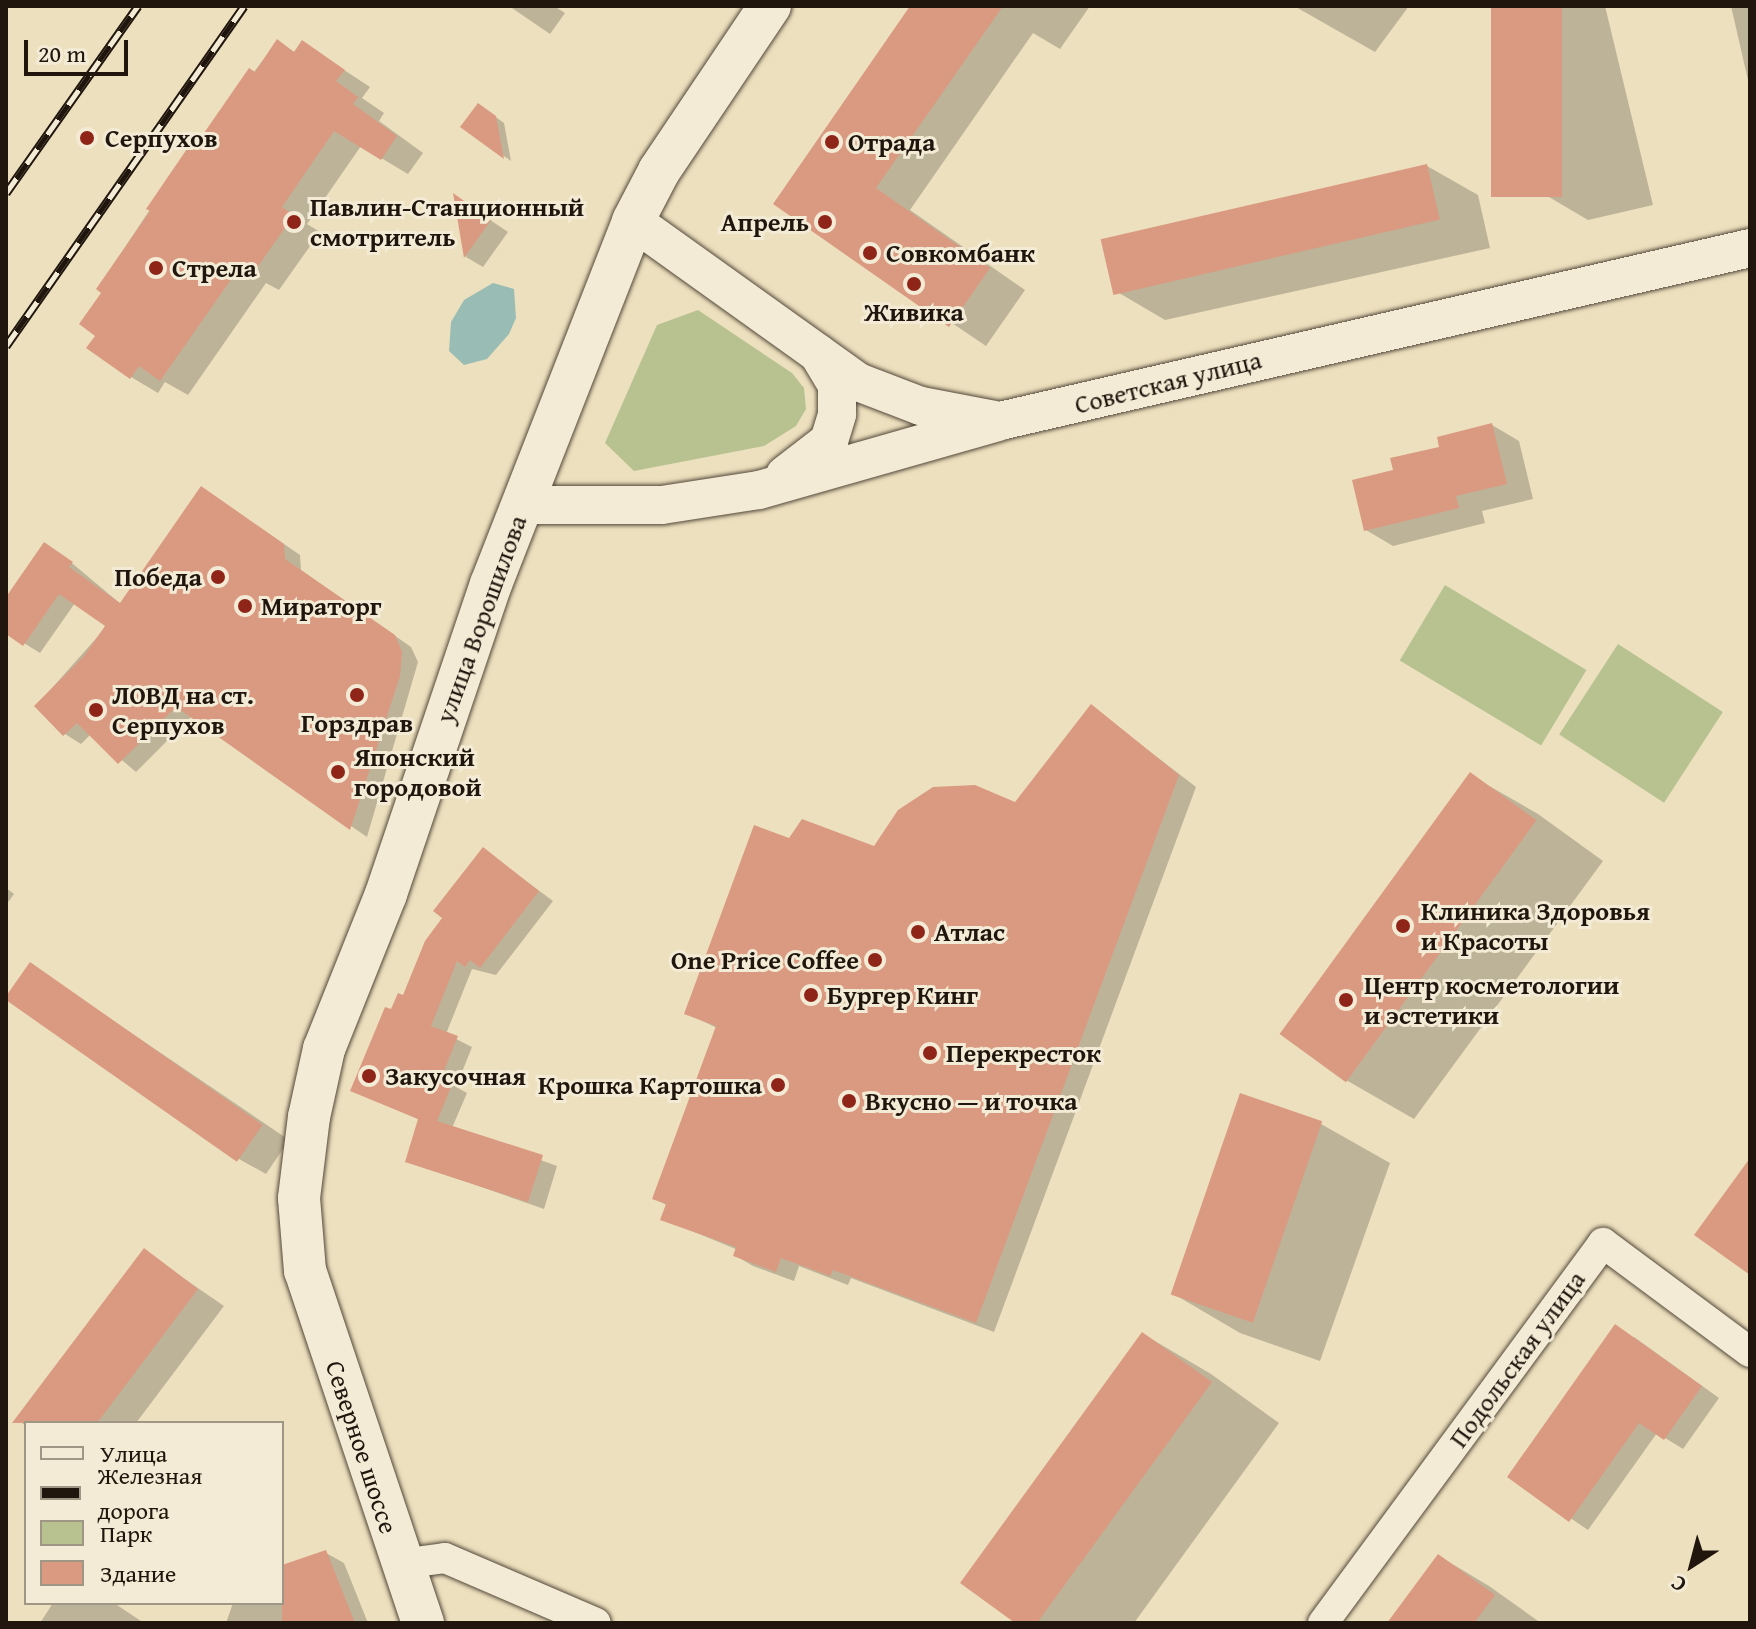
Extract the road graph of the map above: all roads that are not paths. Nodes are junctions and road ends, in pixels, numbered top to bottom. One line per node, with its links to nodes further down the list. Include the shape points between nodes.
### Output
1 (770, 6): 2 (main road, улица Ворошилова, via 659,171)
2 (633, 221): 4 (street, Советская улица); 7 (main road, улица Ворошилова)
3 (1750, 248): 5 (street, Советская улица)
4 (815, 348): 5 (street, Советская улица, via 858,382 887,396); 6 (street, via 837,385 837,414 829,441 806,463)
5 (1000, 421): 6 (street)
6 (759, 490): 7 (street, via 662,505)
7 (521, 505): 8 (main road, улица Ворошилова, via 386,894 324,1049 299,1198)
8 (305, 1271): 10 (main road, Северное шоссе)
9 (1750, 1352): 13 (street, Подольская улица, via 1603,1243)
10 (400, 1564): 11 (main road, Северное шоссе); 12 (street, via 445,1558)
11 (423, 1623)
12 (596, 1623)
13 (1323, 1623)

